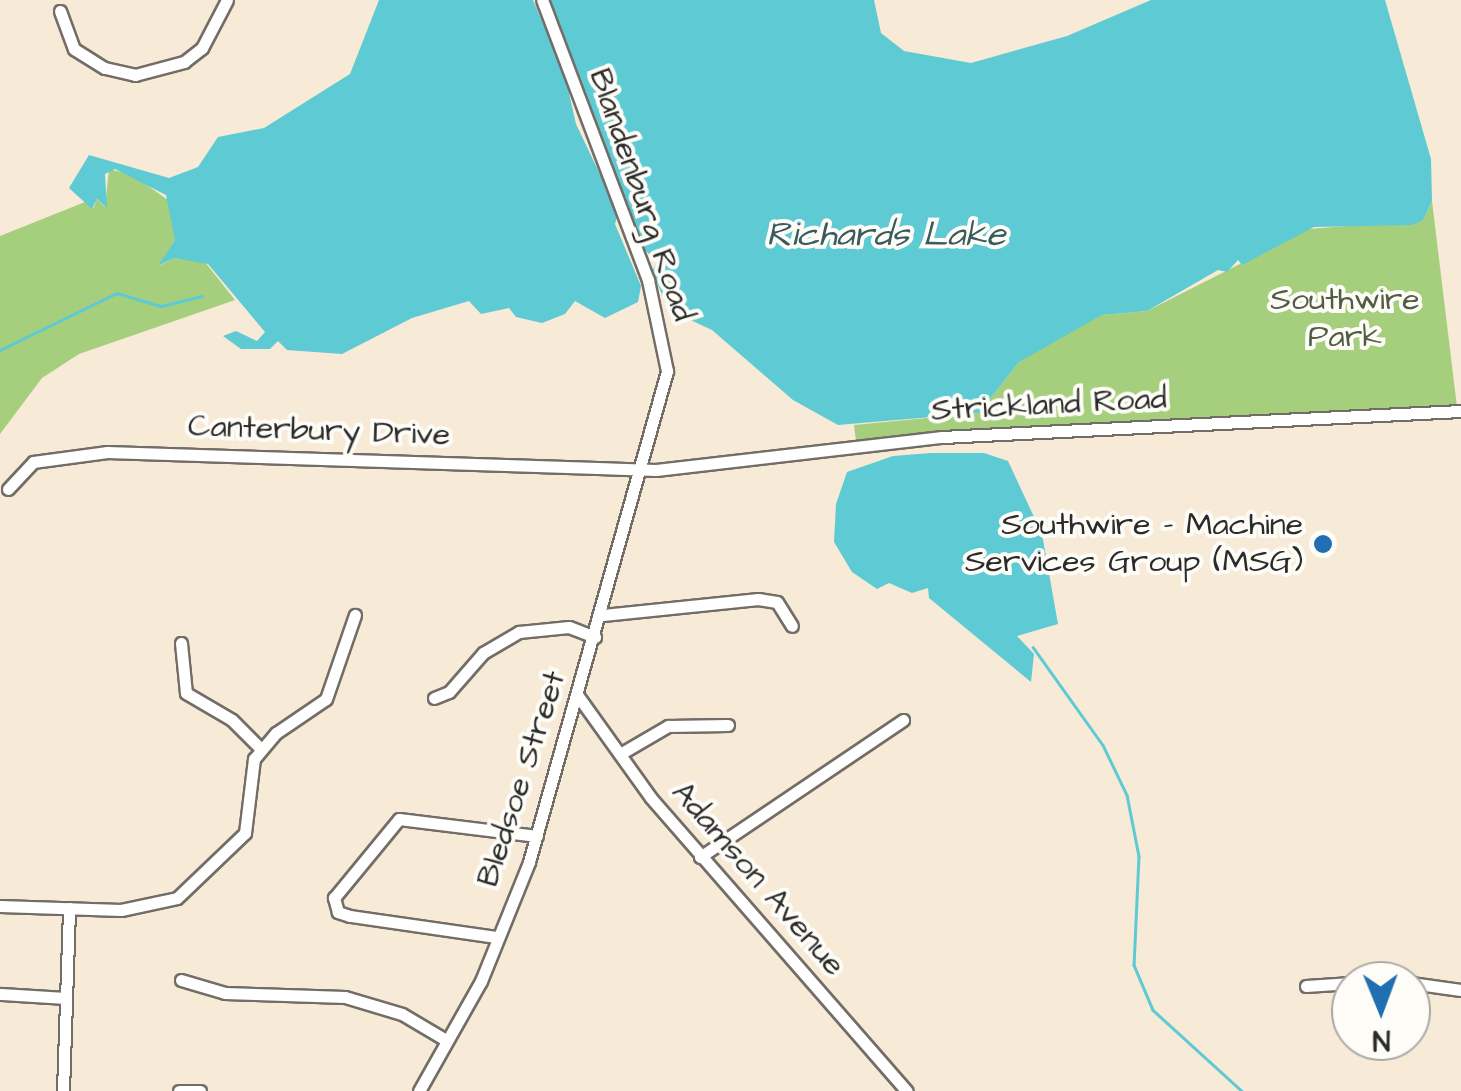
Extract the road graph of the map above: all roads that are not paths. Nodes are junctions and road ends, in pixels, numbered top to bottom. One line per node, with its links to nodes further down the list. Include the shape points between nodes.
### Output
1 (227, 0): 3 (street, via 212,36 193,55 135,75 87,60 63,31)
2 (542, 0): 5 (street, Blandenburg Road, via 661,320 667,371)
3 (60, 11)
4 (1461, 411): 5 (street, Strickland Road, via 942,437)
5 (642, 469): 6 (street, Canterbury Drive, via 107,452 32,462); 8 (street, Bledsoe Street)
6 (8, 489)
7 (355, 616): 16 (street, via 326,699)
8 (602, 616): 9 (street, via 758,599 777,602); 10 (street, Bledsoe Street)
9 (792, 626)
10 (595, 637): 12 (street, Bledsoe Street); 13 (street, via 568,627 520,632 483,652 449,692)
11 (181, 643): 16 (street, via 183,682 192,700 232,720)
12 (578, 696): 17 (street, Adamson Avenue); 18 (street, Bledsoe Street)
13 (434, 698)
14 (903, 720): 19 (street)
15 (728, 725): 17 (street, via 668,726)
16 (260, 748): 21 (street, via 245,833 177,898 150,908)
17 (620, 754): 19 (street, Adamson Avenue)
18 (537, 836): 22 (street, Bledsoe Street); 22 (street, via 399,819 334,898 338,912 350,916)
19 (700, 857): 35 (street, Adamson Avenue)
20 (0, 906): 21 (street)
21 (69, 908): 29 (street)
22 (496, 938): 30 (street, Bledsoe Street)
23 (181, 980): 30 (street, via 225,993 345,997 402,1014)
24 (1331, 984): 25 (street)
25 (1306, 986)
26 (1431, 986): 27 (street)
27 (1461, 990)
28 (0, 994): 29 (street)
29 (64, 998): 31 (street)
30 (446, 1040): 34 (street, Bledsoe Street)
31 (63, 1091)
32 (180, 1091): 33 (street)
33 (200, 1091)
34 (419, 1091)
35 (907, 1091)

